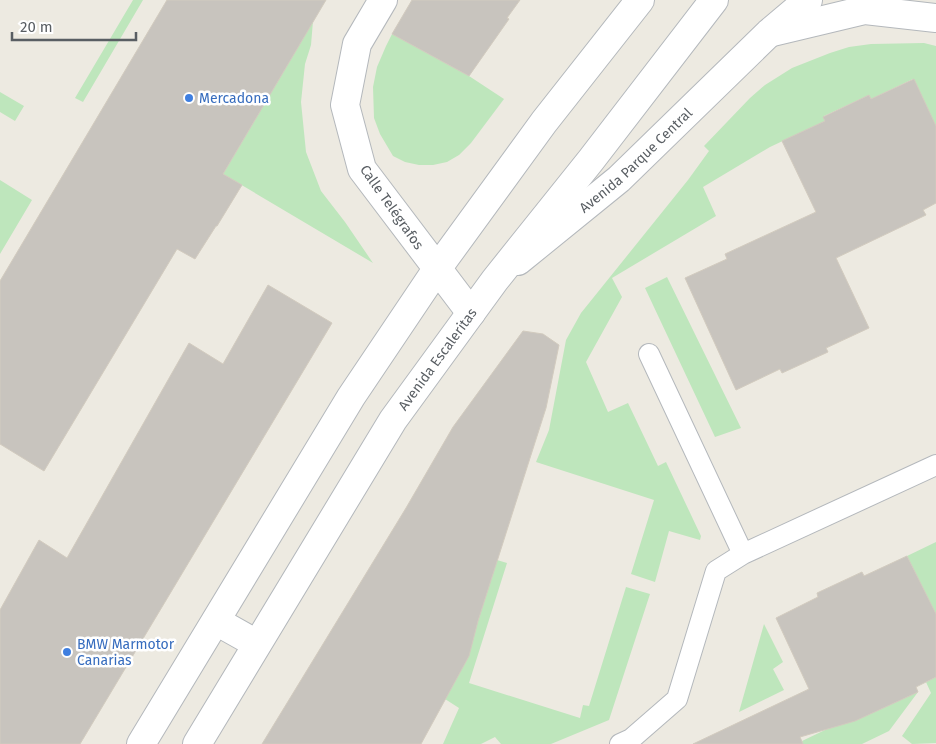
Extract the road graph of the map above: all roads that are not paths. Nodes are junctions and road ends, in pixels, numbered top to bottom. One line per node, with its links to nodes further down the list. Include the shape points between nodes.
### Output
1 (382, 0): 7 (street, Calle Telégrafos, via 357,44 345,105 362,169)
2 (640, 0): 7 (street, via 544,122)
3 (714, 0): 8 (street, Avenida Escaleritas)
4 (808, 0): 6 (street, Avenida Parque Central)
5 (936, 18): 6 (street, via 865,10)
6 (769, 33): 8 (street, Avenida Parque Central, via 619,179)
7 (437, 269): 9 (street, Calle Telégrafos); 13 (street, via 351,397)
8 (495, 280): 9 (street, Avenida Escaleritas)
9 (471, 313): 14 (street, Avenida Escaleritas, via 393,420)
10 (650, 354): 12 (lane)
11 (936, 465): 12 (lane)
12 (743, 554): 17 (lane, via 716,571 677,699 631,739)
13 (216, 621): 14 (street); 15 (street)
14 (258, 644): 16 (street, Avenida Escaleritas)
15 (141, 744)
16 (197, 744)
17 (620, 744)

